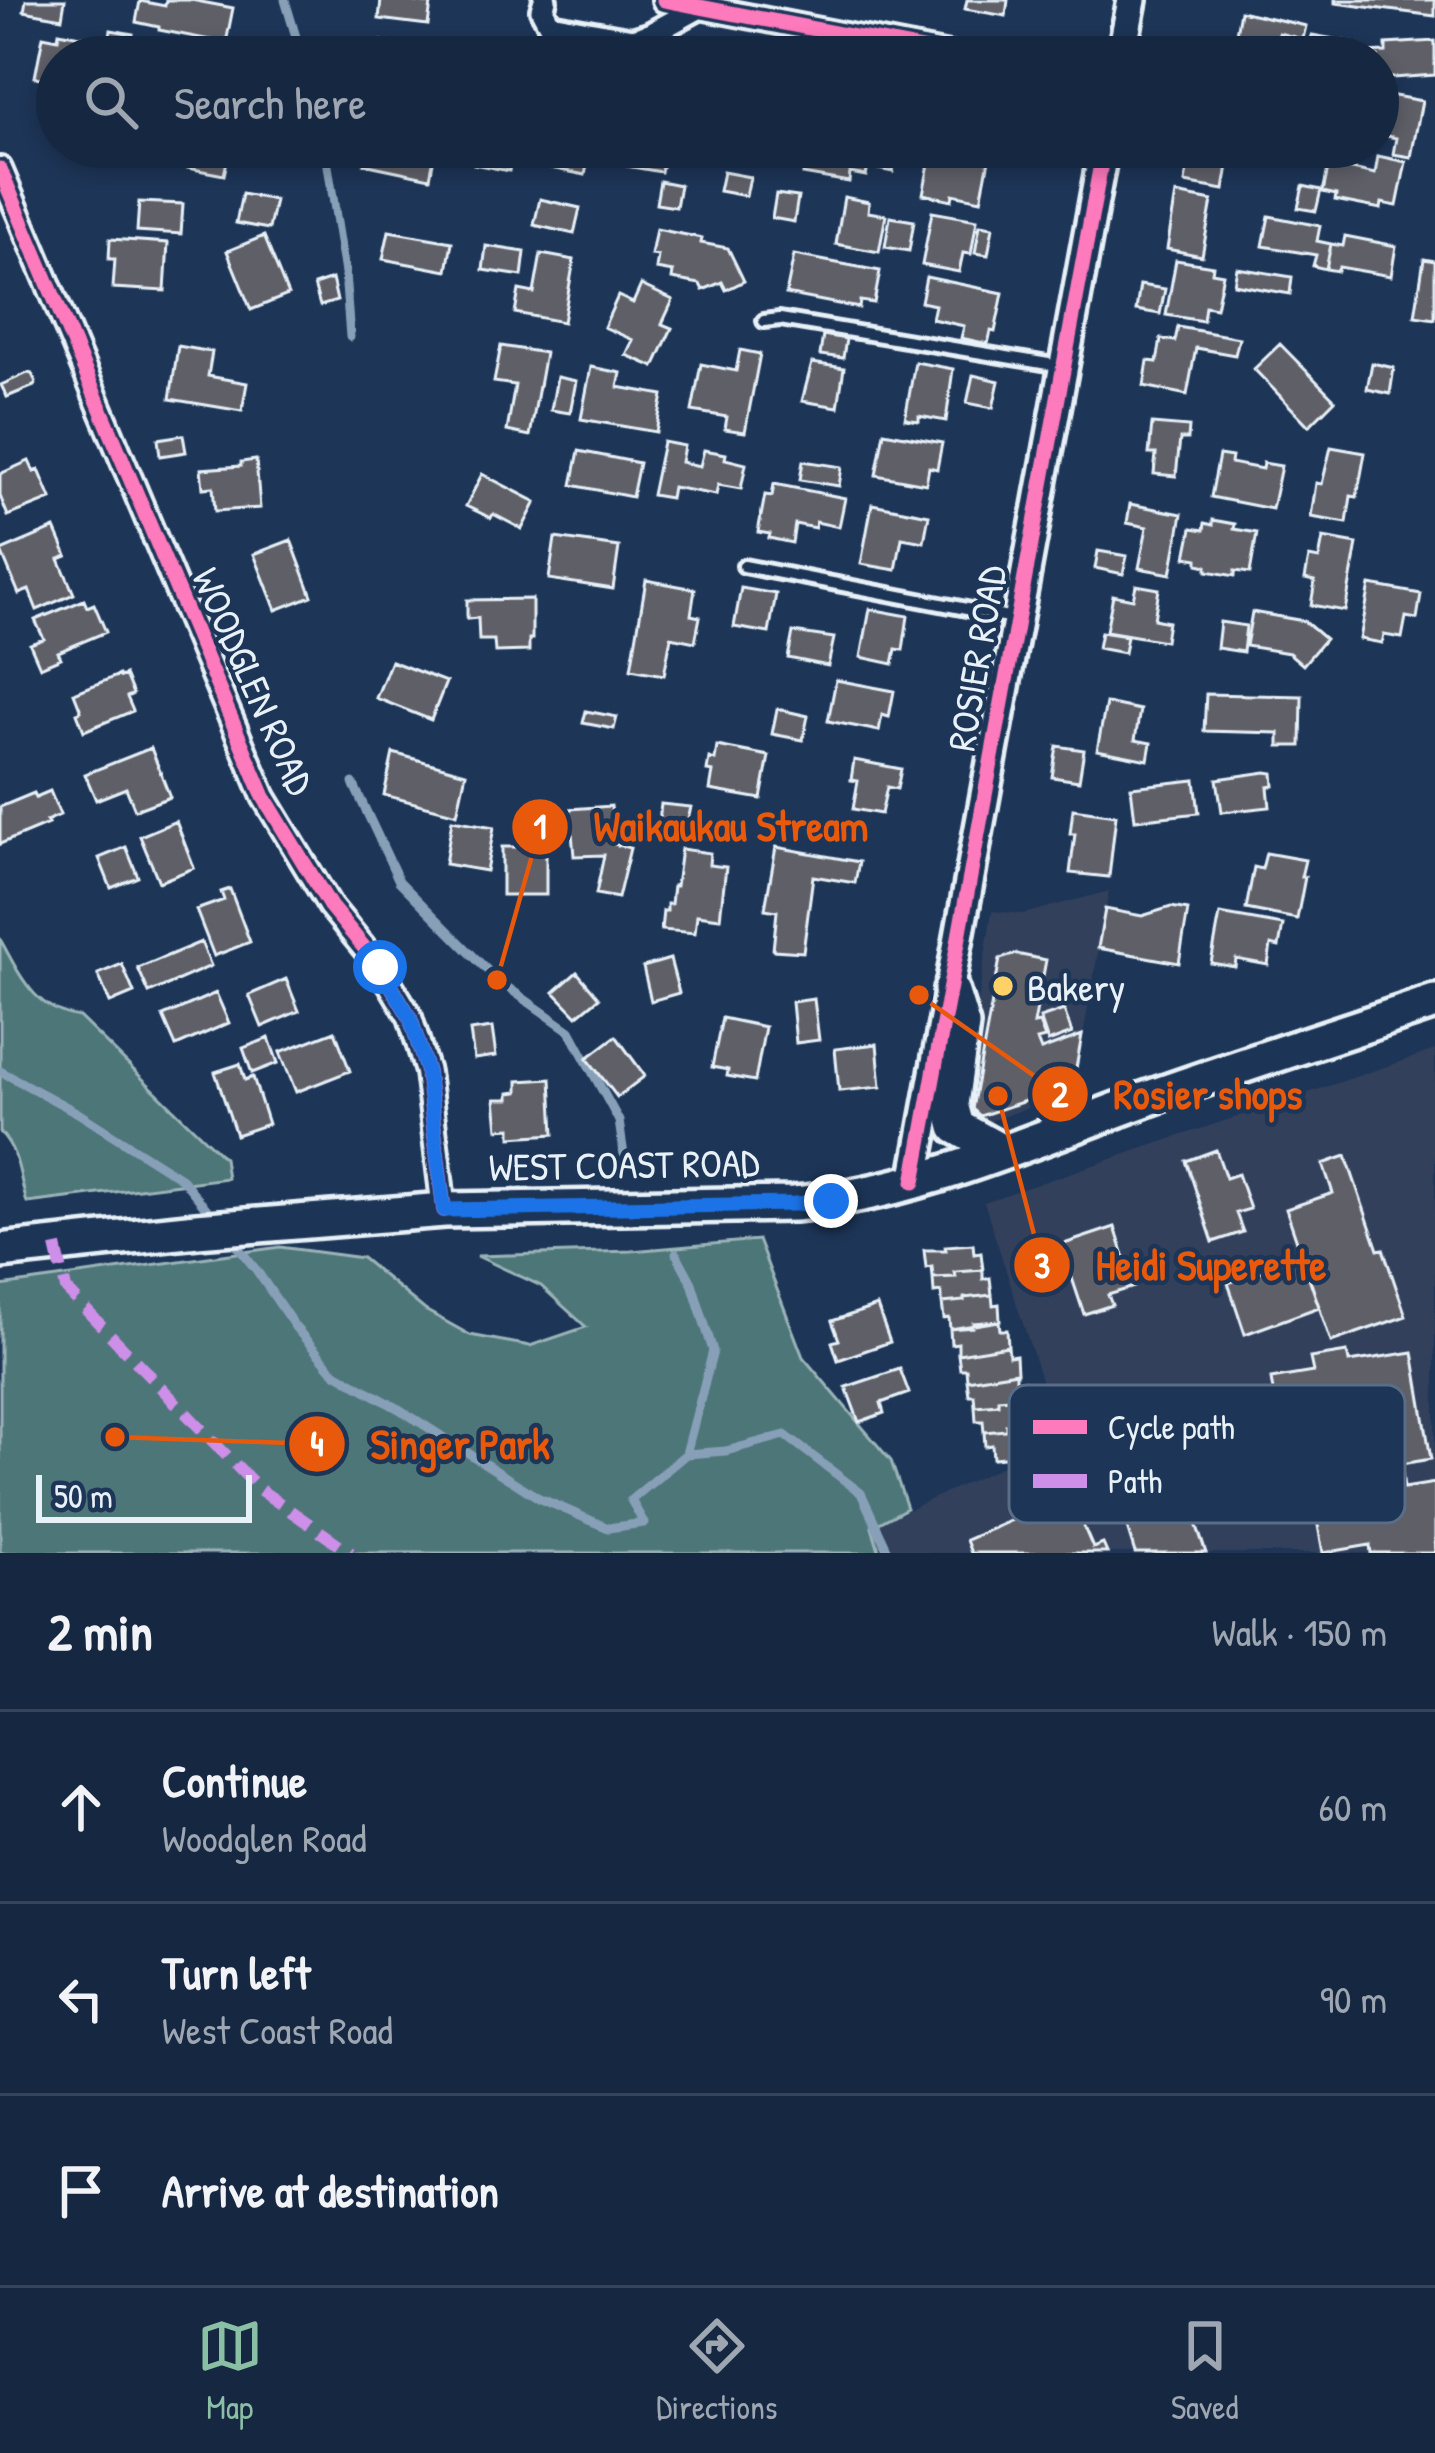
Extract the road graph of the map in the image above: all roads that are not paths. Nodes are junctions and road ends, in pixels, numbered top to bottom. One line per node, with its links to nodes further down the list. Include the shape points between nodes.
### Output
1 (545, 0): 5 (street, via 550,25)
2 (664, 0): 4 (street)
3 (1132, 0): 8 (street)
4 (700, 7): 6 (street); 7 (street)
5 (610, 36)
6 (646, 36)
7 (850, 36)
8 (1125, 36)
9 (1100, 168): 12 (street, ROSIER ROAD)
10 (0, 170): 19 (street, WOODGLEN ROAD, via 264,797 410,1017 427,1072)
11 (764, 321): 12 (lane)
12 (1063, 367): 14 (street, ROSIER ROAD)
13 (744, 566): 14 (lane)
14 (1016, 619): 15 (street, ROSIER ROAD)
15 (951, 990): 17 (main road, via 962,1025 951,1104 957,1127); 18 (street, ROSIER ROAD)
16 (1435, 1002): 17 (main road, WEST COAST ROAD)
17 (1002, 1152): 18 (main road, WEST COAST ROAD)
18 (914, 1182): 19 (main road, WEST COAST ROAD, via 794,1204)
19 (444, 1210): 20 (main road, WEST COAST ROAD)
20 (0, 1252)

